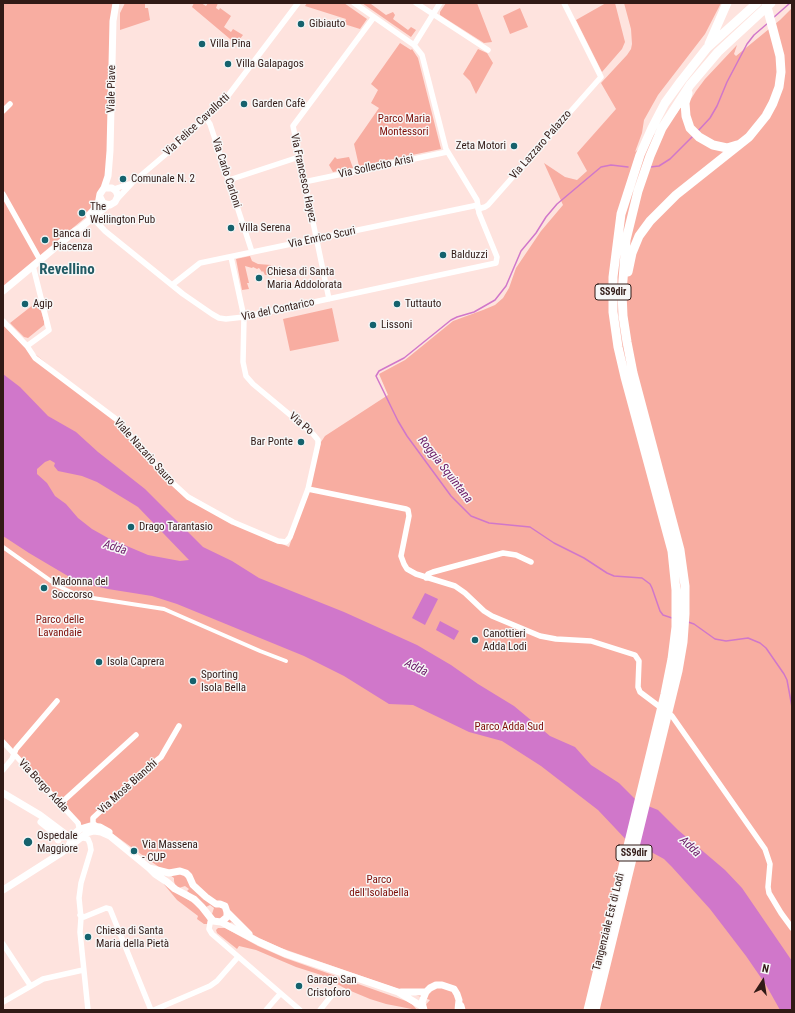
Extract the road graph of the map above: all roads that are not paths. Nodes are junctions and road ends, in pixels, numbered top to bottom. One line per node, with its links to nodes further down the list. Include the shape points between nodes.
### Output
1 (116, 3): 26 (street, Viale Piave, via 113,21 108,176)
2 (298, 3): 19 (street, Via Felice Cavallotti, via 230,94)
3 (354, 3): 12 (street)
4 (416, 3): 11 (street)
5 (440, 3): 11 (street)
6 (564, 3): 31 (street, Via Lazzaro Palazzo, via 601,77 488,205)
7 (727, 3): 14 (highway)
8 (757, 3): 14 (highway, SS9dir)
9 (766, 3): 20 (highway, via 780,56 779,87 759,127)
10 (771, 3): 16 (highway, SS9dir, via 718,52)
11 (433, 15): 13 (street); 15 (street)
12 (374, 17): 13 (street); 22 (street, Via Francesco Hayez, via 294,123)
13 (414, 45): 21 (street, via 423,59)
14 (707, 48): 48 (highway, SS9dir, via 665,103 640,155 621,214 613,277 613,312 618,347)
15 (488, 50)
16 (690, 86): 20 (highway, via 686,116 690,128 713,145 727,148); 40 (highway, SS9dir, via 662,128 638,191 626,240)
17 (10, 104): 18 (street)
18 (3, 111)
19 (206, 118): 23 (street, Via Carlo Carloni); 25 (street, Via Felice Cavallotti)
20 (740, 144): 40 (highway, via 676,195 650,221 639,236 632,253)
21 (447, 152): 24 (street, Via Sollecito Arisi); 31 (street, via 475,196)
22 (299, 157): 23 (street); 24 (street, Via Francesco Hayez)
23 (229, 180): 34 (street, Via Carlo Carloni)
24 (304, 182): 33 (street, Via Francesco Hayez)
25 (132, 183): 26 (street, Via Felice Cavallotti); 29 (street, Via Felice Cavallotti)
26 (110, 188): 28 (street, via 101,192); 29 (street, via 117,193)
27 (3, 194): 36 (street)
28 (100, 197): 30 (street, via 103,203); 32 (street)
29 (118, 198): 30 (street, via 114,204)
30 (108, 205): 32 (street)
31 (478, 207): 33 (street, Via Enrico Scuri); 41 (street, Via del Contarico, via 497,261)
32 (91, 216): 36 (street); 38 (street, Via del Contarico, via 105,231)
33 (316, 239): 34 (street, Via Enrico Scuri); 41 (street, Via Francesco Hayez)
34 (252, 252): 35 (street, Via Enrico Scuri)
35 (231, 257): 38 (street, Via Enrico Scuri, via 197,265); 42 (street)
36 (40, 260): 37 (street)
37 (33, 266): 39 (street); 44 (street, via 49,330)
38 (172, 285): 42 (street, Via del Contarico, via 219,318)
39 (3, 291)
40 (622, 293): 48 (highway, SS9dir, via 623,316 633,373)
41 (329, 299): 42 (street, Via del Contarico)
42 (244, 317): 45 (street, Via Po, via 246,376 318,440)
43 (3, 321): 44 (street, Viale Nazario Sauro)
44 (27, 346): 46 (street, Viale Nazario Sauro, via 35,358 116,419 163,474 188,497 233,522)
45 (308, 489): 46 (street, Via Po, via 289,539); 50 (street, via 408,510 402,560 411,572)
46 (284, 542)
47 (3, 547): 51 (street, via 58,586 80,596 164,609)
48 (676, 551): 52 (highway, SS9dir, via 685,586 681,620 682,650)
49 (531, 562): 50 (street, via 516,555 503,553 433,572)
50 (426, 578): 81 (street, via 454,586 488,614 534,634 556,639 591,641 635,655 639,661 640,692 672,716 765,849 770,864 769,893)
51 (286, 661)
52 (669, 695): 86 (highway, Tangenziale Est di Lodi / SS9dir); 104 (highway, Tangenziale Est di Lodi / SS9dir)
53 (57, 701): 57 (street)
54 (179, 726): 62 (street, Via Mosè Bianchi, via 164,755 93,818 92,823)
55 (136, 734): 60 (street)
56 (3, 742): 57 (street, Via Borgo Adda)
57 (14, 754): 58 (street); 60 (street, Via Borgo Adda)
58 (3, 770)
59 (3, 793): 61 (street)
60 (60, 804): 63 (street, Via Borgo Adda, via 78,823)
61 (22, 805): 64 (street); 67 (street, via 56,834)
62 (96, 826): 63 (street, via 87,826); 66 (street, via 104,829)
63 (79, 830): 64 (street, via 72,836)
64 (67, 835): 67 (street, via 61,836); 68 (street, via 71,841)
65 (78, 839): 66 (street, via 89,831 94,831); 68 (street); 78 (street, via 88,839 91,850 80,885)
66 (115, 840): 70 (street)
67 (58, 841): 68 (street, via 62,847); 69 (street, via 57,851)
68 (68, 846): 69 (street)
69 (52, 858): 74 (street)
70 (149, 868): 71 (street); 73 (street)
71 (175, 872): 72 (street, via 184,872); 73 (street, via 171,878)
72 (190, 880): 75 (street, via 185,890); 76 (street, via 196,889)
73 (172, 886): 75 (street)
74 (3, 890)
75 (179, 891): 79 (street, via 194,899)
76 (216, 904): 77 (street, via 223,905); 79 (street, via 210,909)
77 (227, 912): 80 (street, via 226,917); 83 (street)
78 (80, 915): 87 (street); 97 (street, via 84,917 108,908)
79 (210, 917): 80 (street, via 213,921); 82 (street, via 209,929)
80 (220, 922): 82 (street, via 214,926); 83 (street)
81 (792, 928)
82 (212, 934): 85 (street)
83 (259, 942): 89 (street, via 300,959)
84 (3, 944): 88 (street)
85 (238, 957): 91 (street); 98 (street, via 210,986)
86 (598, 969): 102 (highway, via 590,982); 103 (highway, Tangenziale Est di Lodi / SS9dir)
87 (83, 970): 88 (street, via 43,979); 96 (street)
88 (30, 985): 93 (street)
89 (398, 992): 90 (street); 94 (street)
90 (426, 992): 94 (street, via 422,1002); 95 (street, via 436,985 448,986 457,994)
91 (280, 994): 99 (street); 100 (street)
92 (332, 995): 101 (street)
93 (3, 1002)
94 (423, 1009)
95 (460, 1009)
96 (88, 1010)
97 (151, 1010)
98 (154, 1010)
99 (266, 1010)
100 (300, 1010)
101 (320, 1010)
102 (582, 1010)
103 (588, 1010)
104 (595, 1010)

